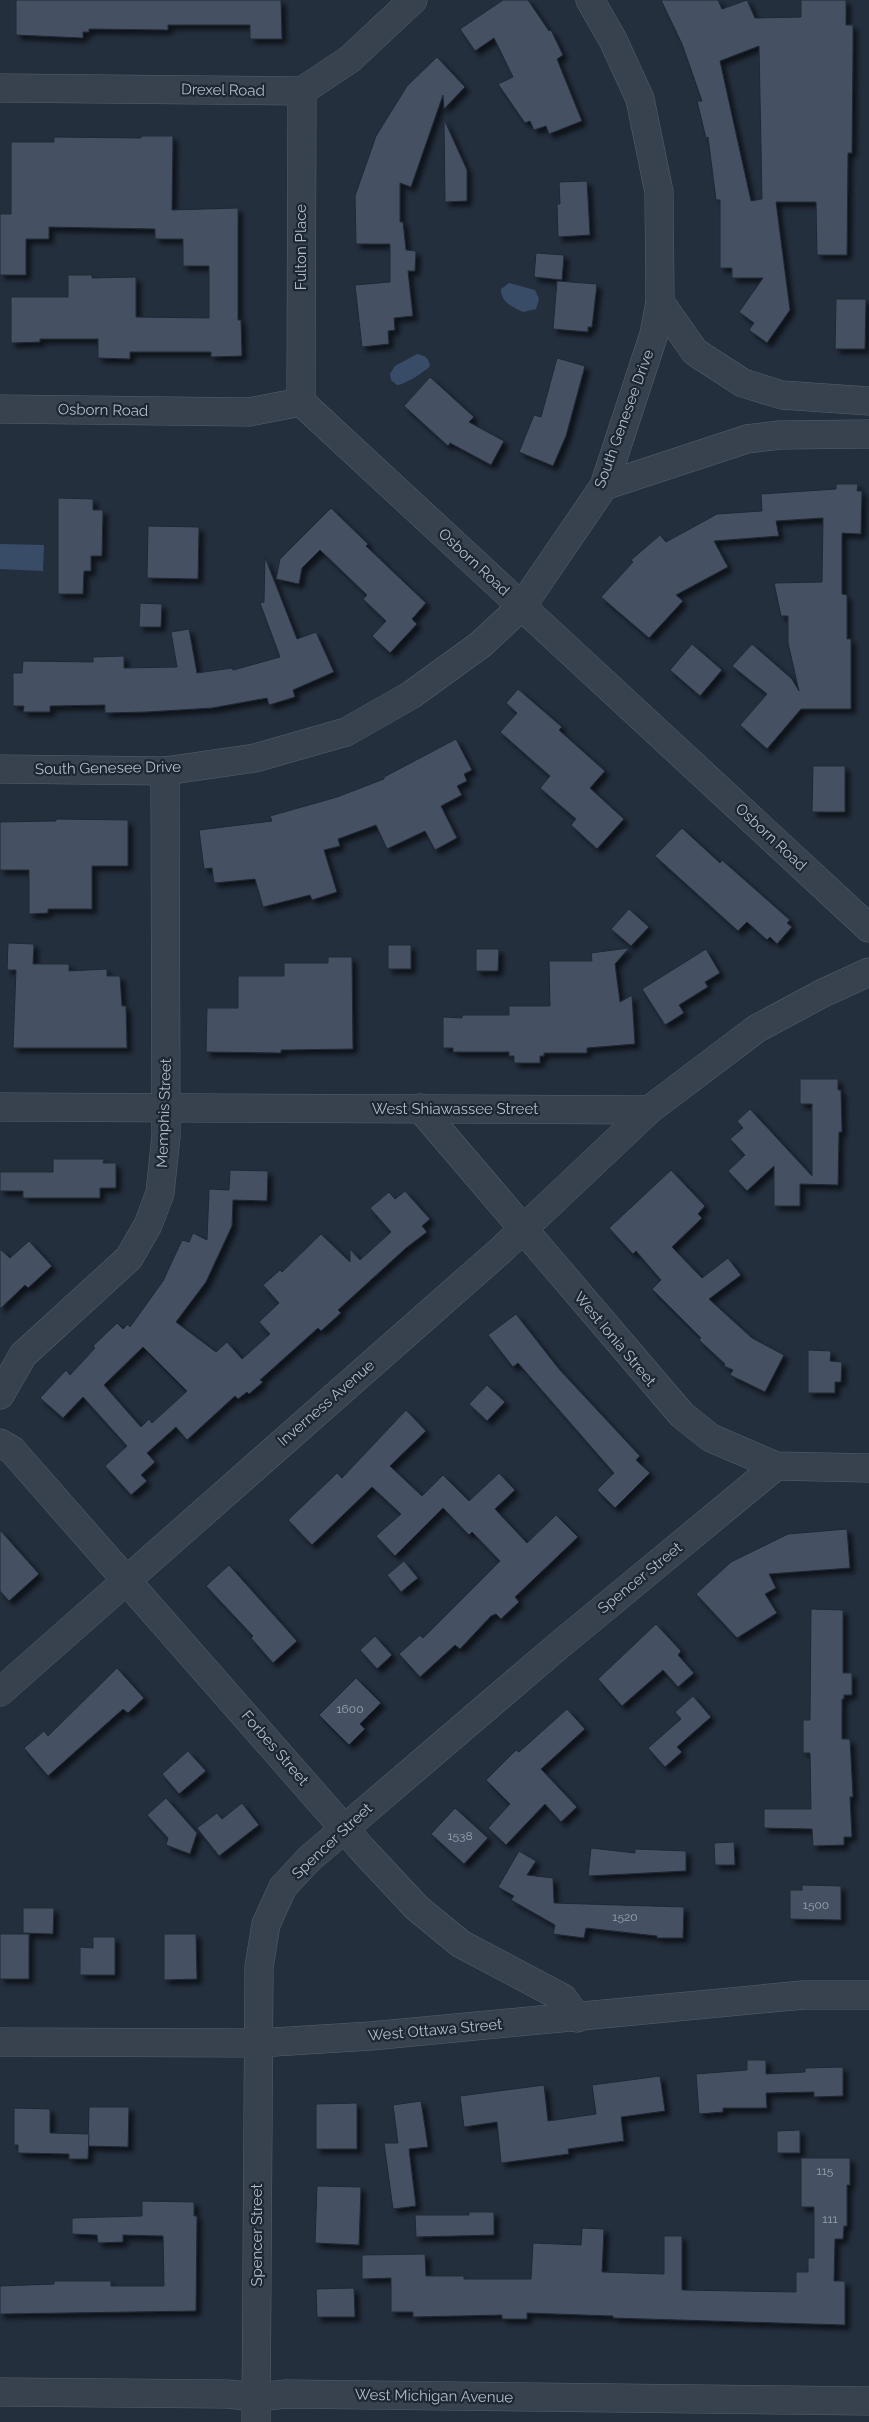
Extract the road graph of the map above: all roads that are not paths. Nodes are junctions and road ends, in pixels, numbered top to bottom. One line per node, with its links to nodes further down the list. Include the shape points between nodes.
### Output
1 (413, 0): 4 (street, via 350,59)
2 (590, 0): 5 (street, South Genesee Drive, via 640,99 659,192)
3 (0, 88): 4 (street, Drexel Road)
4 (302, 91): 8 (street, Fulton Place)
5 (660, 302): 6 (street, via 695,352 743,383); 12 (street, South Genesee Drive, via 654,334)
6 (782, 395): 7 (street); 11 (street)
7 (869, 400)
8 (301, 402): 9 (street, Osborn Road, via 249,412); 13 (street, Osborn Road)
9 (0, 409)
10 (869, 434): 11 (street)
11 (780, 435): 12 (street, via 747,439)
12 (604, 486): 13 (street, South Genesee Drive)
13 (522, 606): 15 (street, South Genesee Drive, via 480,646 411,695 346,732 255,758); 16 (street, Osborn Road)
14 (0, 769): 15 (street, South Genesee Drive)
15 (165, 771): 18 (street, Memphis Street)
16 (869, 928)
17 (869, 972): 21 (street, via 756,1029)
18 (166, 1106): 19 (street, West Shiawassee Street); 20 (street, West Shiawassee Street); 23 (street, Memphis Street, via 160,1193 148,1225 129,1258 23,1355)
19 (0, 1107)
20 (420, 1108): 21 (street, West Shiawassee Street); 22 (street, West Ionia Street)
21 (649, 1110): 22 (street, Inverness Avenue)
22 (522, 1228): 25 (street, West Ionia Street, via 682,1415 711,1438); 27 (street, Inverness Avenue)
23 (0, 1395)
24 (0, 1443): 27 (street, Forbes Street, via 12,1450)
25 (776, 1466): 26 (street, West Ionia Street); 29 (street, Spencer Street)
26 (869, 1468)
27 (127, 1580): 28 (street, Inverness Avenue); 29 (street, Forbes Street)
28 (0, 1692)
29 (344, 1827): 31 (street, Forbes Street, via 418,1908 461,1944 563,1998); 33 (street, Spencer Street, via 283,1887 266,1924 259,1967)
30 (869, 1995): 31 (street, West Ottawa Street, via 804,1995)
31 (577, 2018): 33 (street, West Ottawa Street)
32 (0, 2042): 33 (street, West Ottawa Street)
33 (258, 2043): 36 (street, Spencer Street)
34 (0, 2392): 36 (street, West Michigan Avenue, via 227,2394)
35 (869, 2401): 36 (street, West Michigan Avenue, via 297,2394)
36 (256, 2409)

